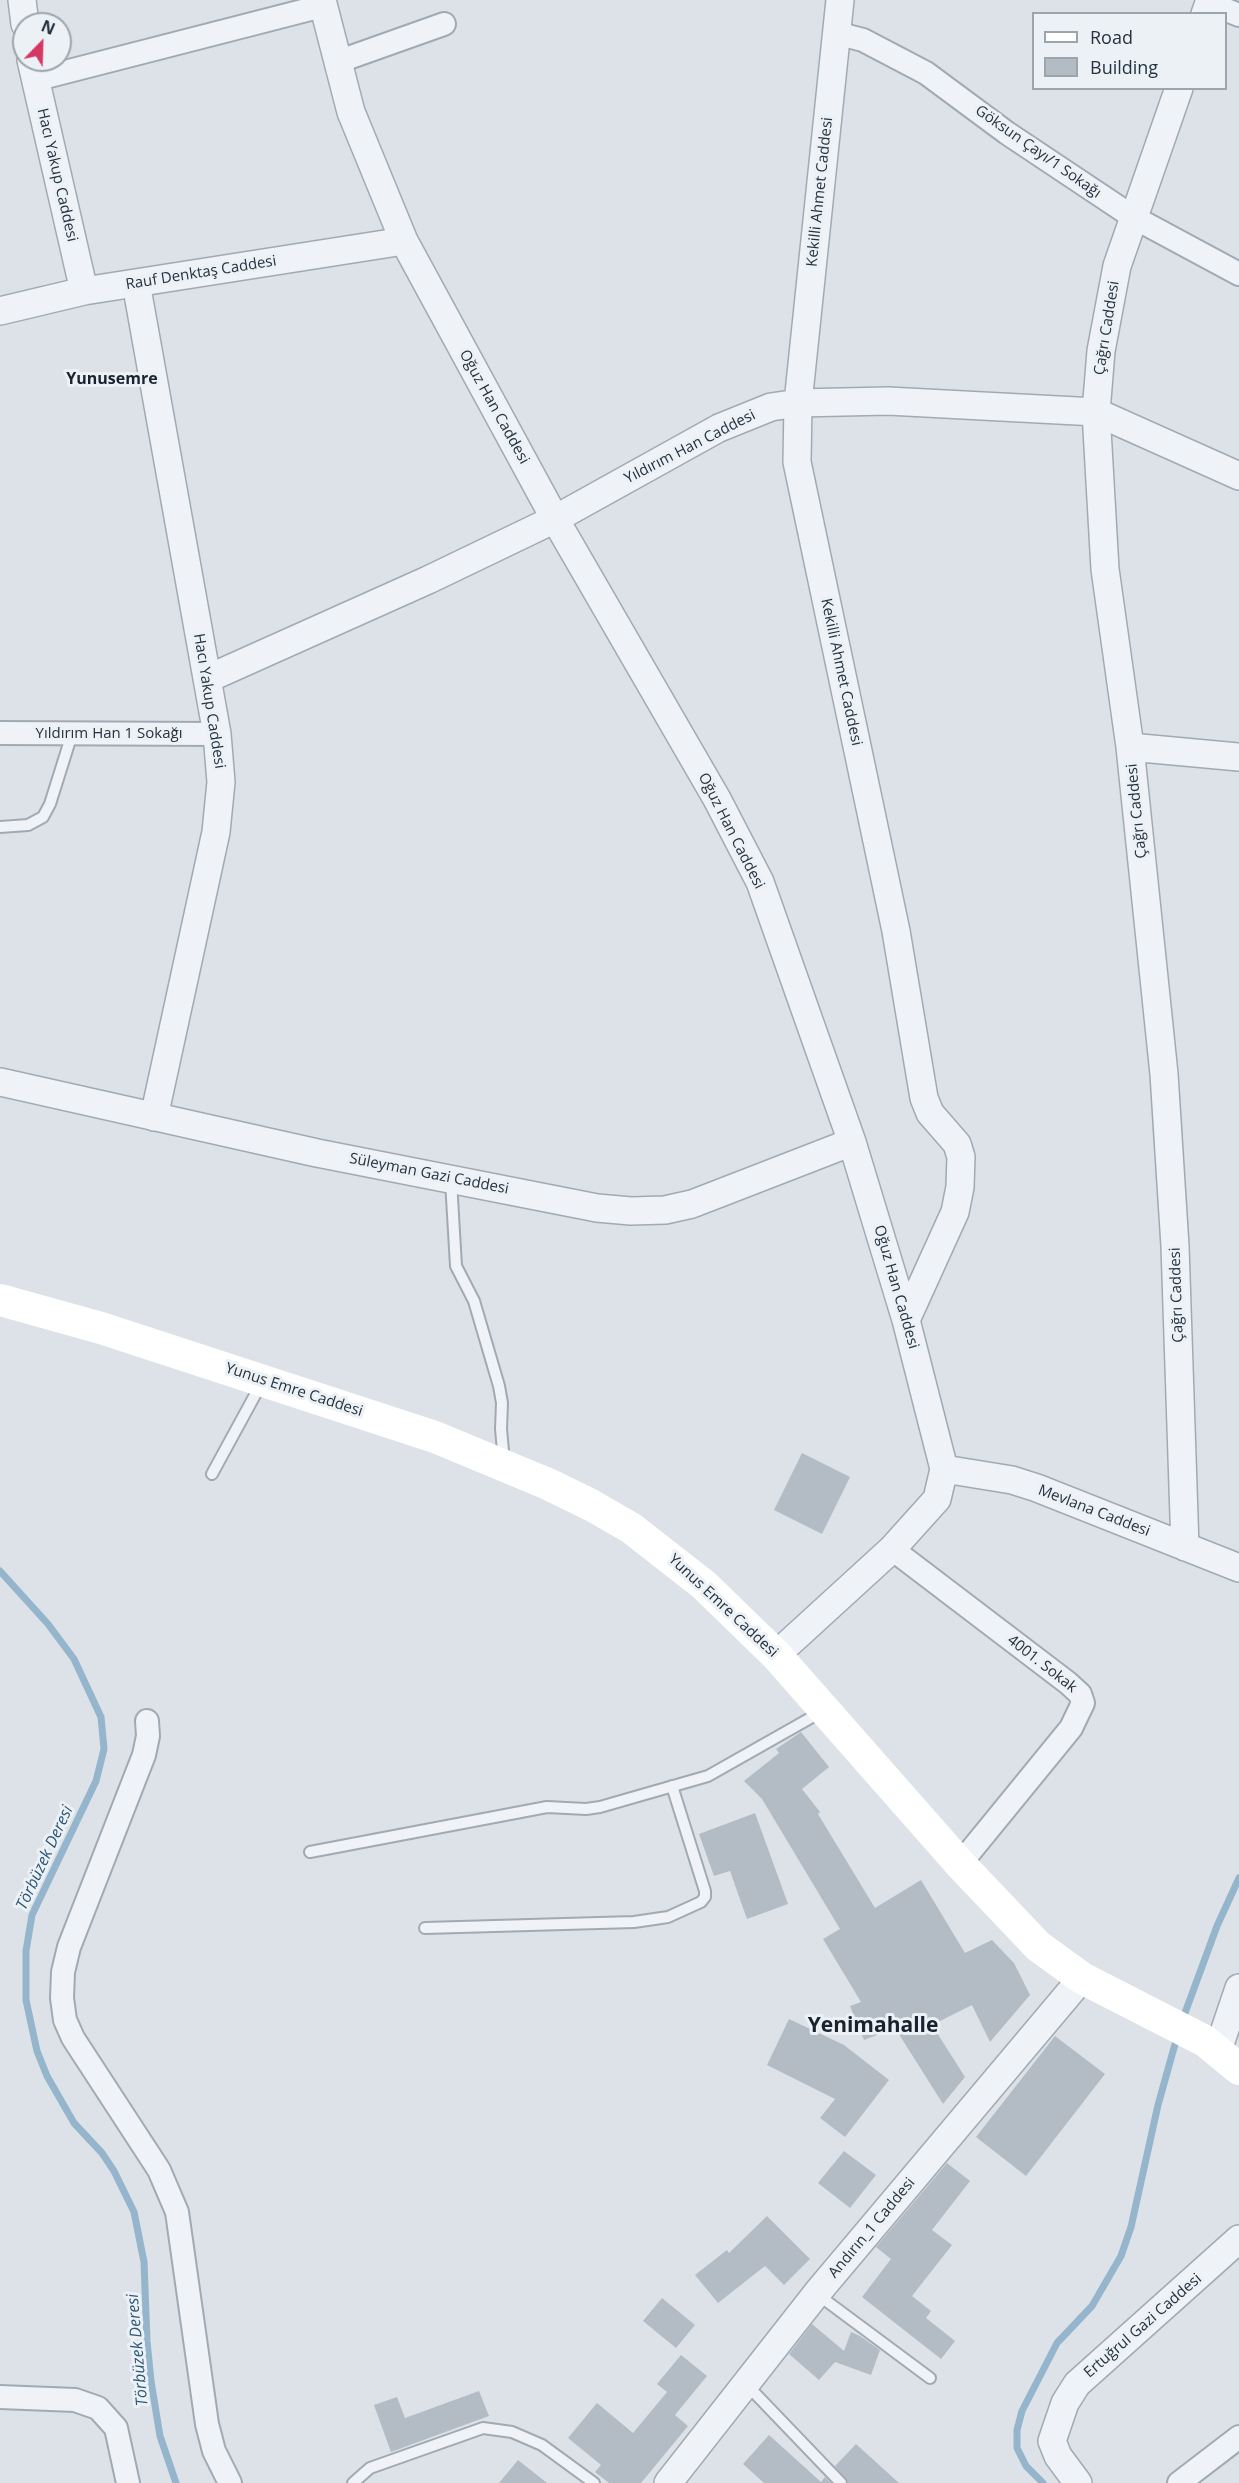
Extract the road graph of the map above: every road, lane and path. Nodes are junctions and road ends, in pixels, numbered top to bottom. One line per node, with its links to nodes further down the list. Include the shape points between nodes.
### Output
1 (840, 0): 6 (street, Kekilli Ahmet Caddesi)
2 (322, 3): 7 (street); 8 (street, Oğuz Han Caddesi)
3 (1208, 5): 4 (street)
4 (1239, 15)
5 (444, 24): 8 (street)
6 (836, 33): 11 (street, Göksun Çayı/1 Sokağı, via 863,40 926,73); 17 (street, Kekilli Ahmet Caddesi)
7 (72, 61)
8 (337, 62): 12 (street, Oğuz Han Caddesi, via 351,112)
9 (33, 72): 15 (street, Hacı Yakup Caddesi)
10 (1178, 90): 11 (street, Çağrı Caddesi)
11 (1133, 217): 13 (street, Göksun Çayı/1 Sokağı); 18 (street, Çağrı Caddesi, via 1108,307)
12 (404, 241): 14 (street, Rauf Denktaş Caddesi); 20 (street, Oğuz Han Caddesi)
13 (1239, 274)
14 (136, 283): 15 (street, Rauf Denktaş Caddesi); 21 (street, Hacı Yakup Caddesi)
15 (84, 291): 16 (street, Rauf Denktaş Caddesi)
16 (0, 311)
17 (798, 403): 18 (street, Yıldırım Han Caddesi, via 888,401); 20 (street, Yıldırım Han Caddesi, via 771,407 719,428); 33 (street, Kekilli Ahmet Caddesi, via 797,462 896,931 924,1098 930,1113 957,1144 961,1157 955,1212)
18 (1096, 412): 19 (street, Yıldırım Han Caddesi); 25 (street, Çağrı Caddesi, via 1105,569)
19 (1239, 477)
20 (555, 519): 21 (street, Yıldırım Han Caddesi); 30 (street, Oğuz Han Caddesi, via 717,799 760,882)
21 (207, 679): 24 (street, Hacı Yakup Caddesi)
22 (0, 733): 23 (street, Yıldırım Han 1 Sokağı)
23 (72, 734): 24 (street, Yıldırım Han 1 Sokağı); 27 (lane, via 43,817 28,825)
24 (217, 734): 29 (street, Hacı Yakup Caddesi, via 220,805)
25 (1130, 747): 26 (street); 38 (street, Çağrı Caddesi, via 1165,1098 1175,1246)
26 (1239, 757)
27 (0, 827)
28 (0, 1082): 29 (street, Süleyman Gazi Caddesi)
29 (154, 1118): 31 (street, Süleyman Gazi Caddesi)
30 (852, 1142): 31 (street, Süleyman Gazi Caddesi, via 728,1192 665,1210 597,1208); 33 (street, Oğuz Han Caddesi)
31 (450, 1177): 35 (lane, via 456,1266 474,1301 499,1386)
32 (0, 1300): 34 (main road, Yunus Emre Caddesi)
33 (906, 1320): 36 (street, Oğuz Han Caddesi)
34 (263, 1380): 35 (main road, Yunus Emre Caddesi); 37 (lane)
35 (504, 1464): 41 (main road, Yunus Emre Caddesi, via 631,1528 704,1585)
36 (945, 1469): 38 (street, Mevlana Caddesi, via 1020,1483); 39 (street, Oğuz Han Caddesi, via 937,1499)
37 (212, 1474)
38 (1185, 1547): 40 (street, Mevlana Caddesi)
39 (892, 1549): 41 (street, Oğuz Han Caddesi); 46 (street, 4001. Sokak, via 1068,1683 1083,1703 1071,1728)
40 (1239, 1568)
41 (776, 1655): 42 (main road, Yunus Emre Caddesi)
42 (823, 1711): 44 (lane, via 731,1765); 46 (main road, Yunus Emre Caddesi)
43 (147, 1721): 58 (street, via 144,1755 69,1947 62,1998 73,2038 159,2170 177,2212 207,2424 214,2451)
44 (672, 1786): 45 (lane, via 600,1807 547,1807); 47 (lane, via 705,1891 701,1902 668,1917 634,1922)
45 (310, 1852)
46 (960, 1864): 48 (main road, Yunus Emre Caddesi, via 1031,1940)
47 (425, 1928)
48 (1082, 1978): 50 (main road, Yunus Emre Caddesi); 52 (street, Andırın_1 Caddesi)
49 (1239, 1988): 50 (street)
50 (1221, 2053)
51 (1239, 2239): 63 (street, Ertuğrul Gazi Caddesi, via 1077,2384 1065,2403 1052,2441)
52 (817, 2294): 53 (lane); 54 (street, Andırın_1 Caddesi)
53 (930, 2378)
54 (746, 2384): 61 (street, Andırın_1 Caddesi); 62 (lane)
55 (0, 2397): 57 (street, via 75,2400 98,2408 116,2428)
56 (1239, 2437): 64 (street)
57 (128, 2483)
58 (230, 2483)
59 (353, 2483): 60 (lane, via 370,2468 483,2428 512,2432 542,2445)
60 (594, 2483)
61 (668, 2483)
62 (841, 2483)
63 (1078, 2483)
64 (1179, 2483)

